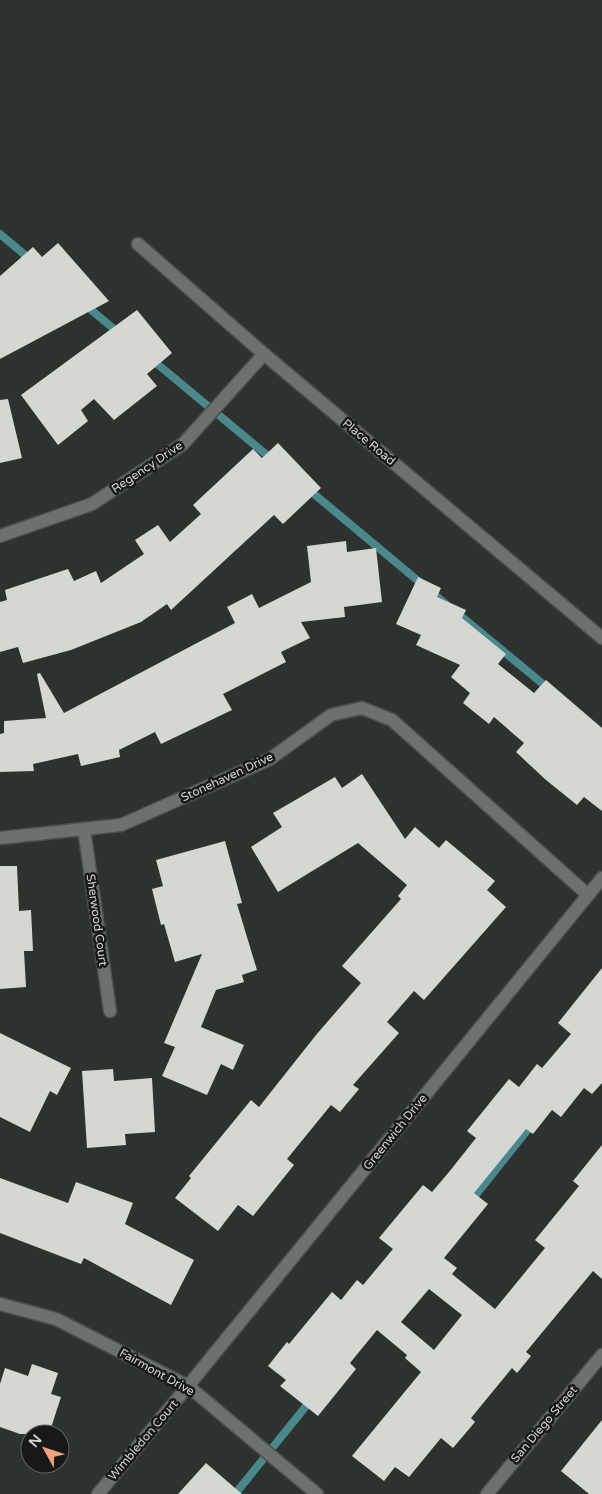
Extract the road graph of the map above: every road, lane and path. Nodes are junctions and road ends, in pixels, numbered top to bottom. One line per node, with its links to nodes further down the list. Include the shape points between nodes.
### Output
1 (138, 244): 2 (street, Place Road)
2 (264, 354): 3 (street, Regency Drive, via 183,444 92,504); 4 (street, Place Road)
3 (0, 536)
4 (602, 638)
5 (84, 829): 6 (street, Stonehaven Drive); 8 (street, Stonehaven Drive, via 121,825 270,759 331,715 362,708 392,720); 9 (street, Sherwood Court)
6 (0, 838)
7 (602, 878): 8 (street, Greenwich Drive)
8 (588, 895): 12 (street, Greenwich Drive)
9 (110, 1011)
10 (0, 1304): 12 (street, Fairmont Drive, via 56,1319)
11 (602, 1355): 15 (street, San Diego Street)
12 (188, 1386): 13 (street, Wimbledon Court); 14 (street, Fairmont Drive)
13 (98, 1494)
14 (317, 1494)
15 (487, 1494)

